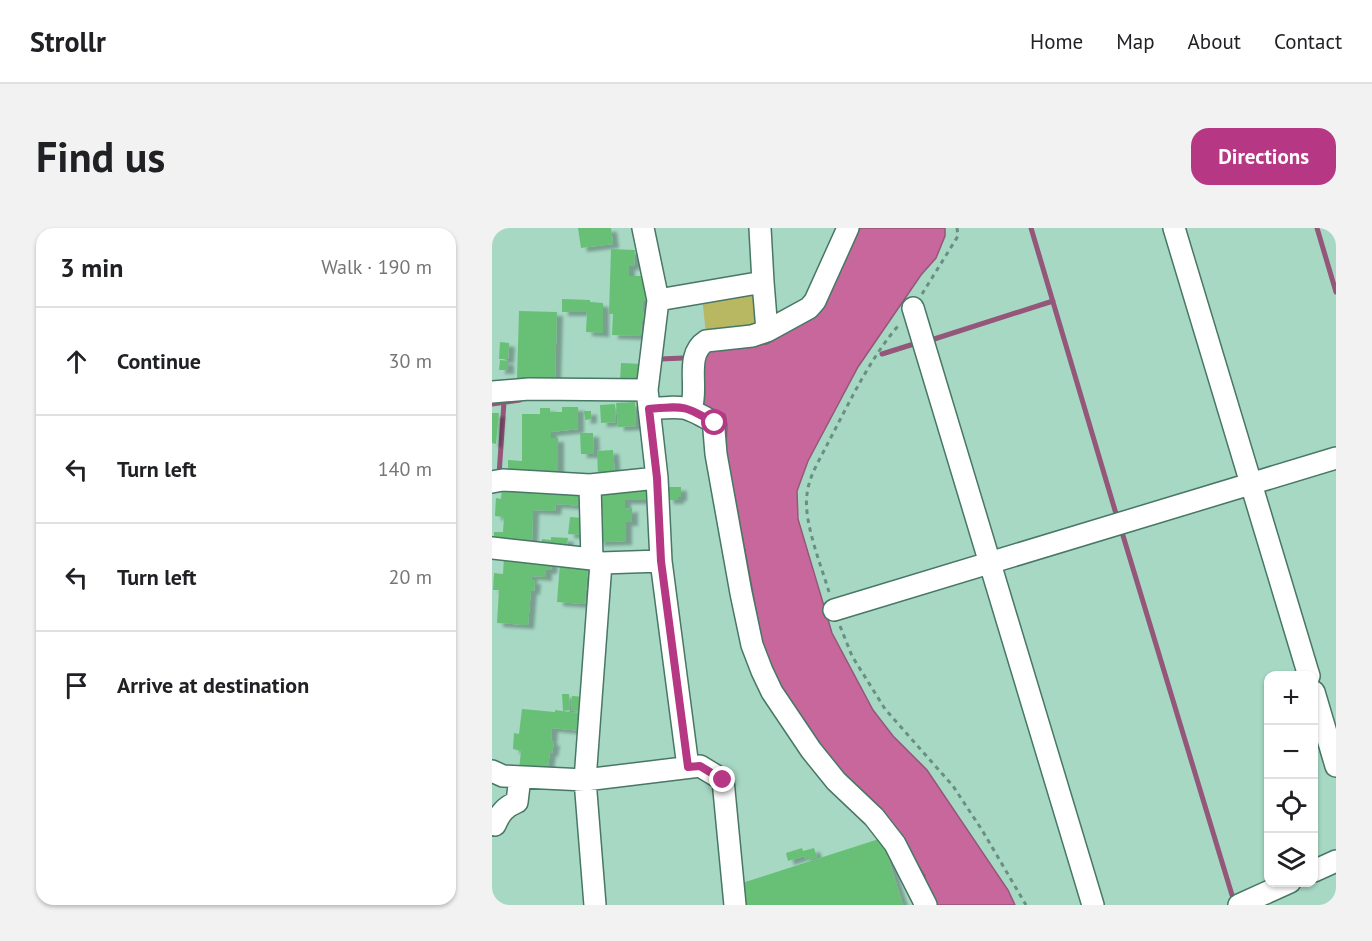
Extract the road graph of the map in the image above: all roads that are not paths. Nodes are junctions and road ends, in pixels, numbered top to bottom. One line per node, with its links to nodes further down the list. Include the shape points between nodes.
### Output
1 (643, 228): 6 (street)
2 (760, 228): 5 (street)
3 (848, 228): 8 (street, via 815,301)
4 (1174, 228): 15 (street)
5 (763, 282): 6 (street); 8 (street)
6 (658, 300): 10 (street)
7 (913, 308): 20 (street)
8 (767, 331): 11 (street, via 701,344 695,359)
9 (492, 392): 10 (street, via 530,389)
10 (648, 399): 11 (street); 13 (street)
11 (691, 409): 35 (street, via 715,423 716,454 741,593 752,645 772,693 836,781 895,844)
12 (1336, 458): 15 (street)
13 (657, 478): 16 (street); 19 (street)
14 (492, 482): 16 (street)
15 (1251, 484): 20 (street); 22 (street)
16 (590, 485): 18 (street)
17 (492, 548): 18 (street)
18 (597, 561): 19 (street); 28 (street)
19 (661, 561): 25 (street)
20 (989, 562): 21 (street); 36 (street)
21 (834, 610)
22 (1308, 671)
23 (1318, 705): 24 (street)
24 (1336, 766)
25 (688, 767): 28 (street); 34 (street, via 700,766 723,780)
26 (492, 771): 27 (street)
27 (520, 777): 28 (street); 29 (street, via 517,802 500,813)
28 (585, 780): 33 (street)
29 (495, 825)
30 (1336, 861): 31 (street)
31 (1318, 869)
32 (1279, 887): 37 (street)
33 (595, 905)
34 (735, 905)
35 (926, 905)
36 (1093, 905)
37 (1239, 905)

